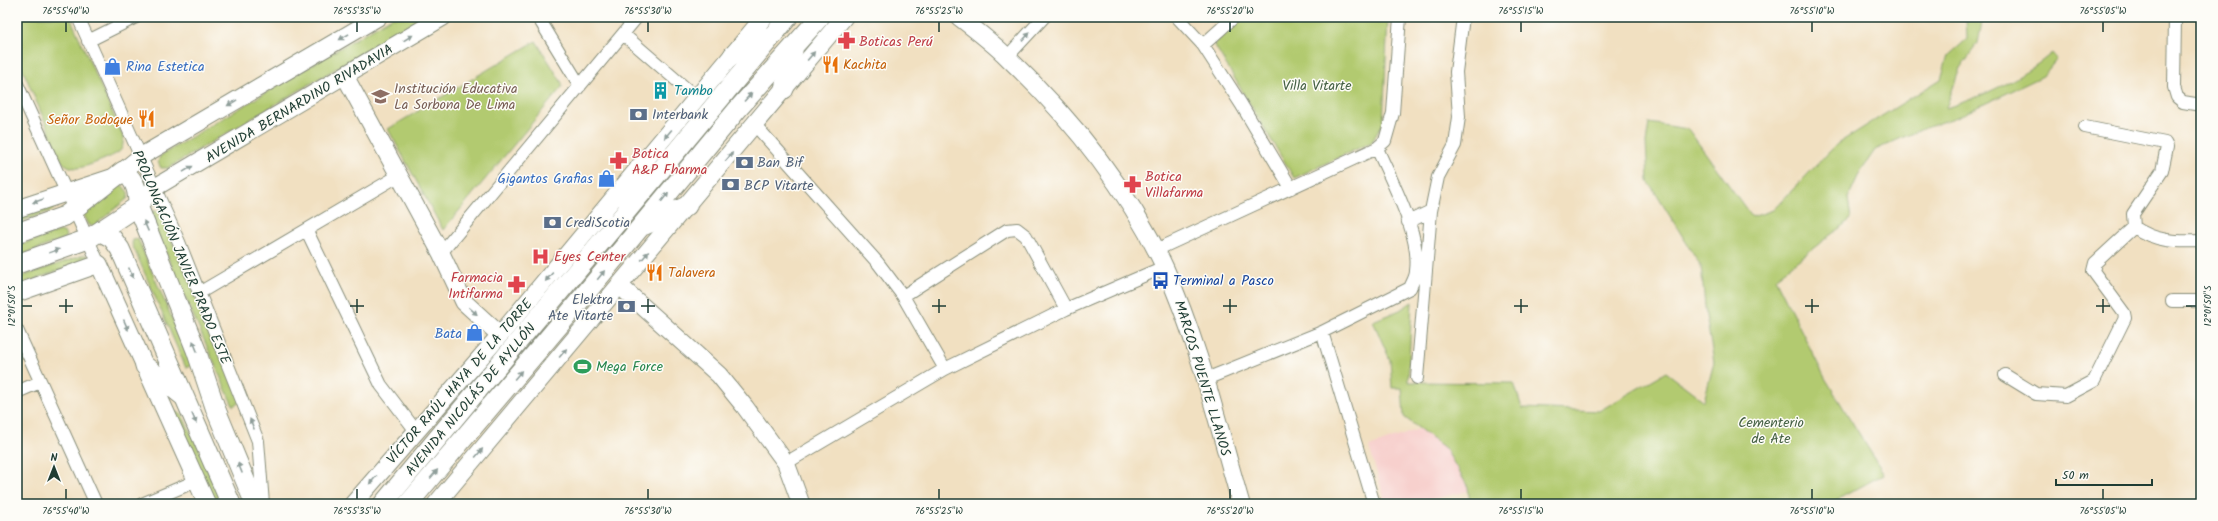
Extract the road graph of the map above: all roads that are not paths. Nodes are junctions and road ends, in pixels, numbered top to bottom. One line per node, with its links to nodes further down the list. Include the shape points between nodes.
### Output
1 (78, 17): 19 (street, PROLONGACIÓN JAVIER PRADO ESTE)
2 (136, 17): 19 (street)
3 (378, 17): 33 (street, one-way to 33)
4 (443, 17): 24 (street, AVENIDA BERNARDINO RIVADAVIA, one-way to 4)
5 (538, 17): 26 (street)
6 (637, 17): 18 (street)
7 (764, 17): 22 (street, VÍCTOR RAÚL HAYA DE LA TORRE)
8 (820, 17): 20 (main road, AVENIDA NICOLÁS DE AYLLÓN)
9 (844, 17): 27 (street, one-way to 9)
10 (959, 17): 23 (street, MARCOS PUENTE LLANOS)
11 (1044, 17): 23 (street, one-way to 11)
12 (1177, 17): 21 (street)
13 (1234, 17): 21 (street)
14 (1400, 17): 32 (street, via 1393,113 1385,141)
15 (1463, 17): 44 (street, via 1456,72 1459,117 1455,145 1438,177)
16 (2175, 17): 29 (street, via 2174,87 2177,97 2184,102)
17 (782, 24): 22 (main road); 45 (main road, AVENIDA NICOLÁS DE AYLLÓN)
18 (623, 34): 26 (street); 28 (street)
19 (88, 41): 33 (street, PROLONGACIÓN JAVIER PRADO ESTE)
20 (795, 44): 27 (main road); 48 (main road, AVENIDA NICOLÁS DE AYLLÓN, one-way to 20)
21 (1203, 45): 38 (street)
22 (733, 55): 28 (street, VÍCTOR RAÚL HAYA DE LA TORRE)
23 (1007, 57): 53 (street, MARCOS PUENTE LLANOS, via 1060,113 1104,166)
24 (345, 76): 36 (street); 37 (street, AVENIDA BERNARDINO RIVADAVIA, one-way to 24)
25 (17, 84): 39 (street)
26 (580, 86): 54 (street)
27 (784, 89): 30 (street)
28 (697, 98): 34 (street, VÍCTOR RAÚL HAYA DE LA TORRE, one-way to 34)
29 (2201, 105)
30 (755, 125): 41 (street, one-way to 30); 61 (street, via 878,263)
31 (2085, 127): 47 (street, via 2167,145 2162,171 2133,214)
32 (1377, 148): 38 (street); 46 (street)
33 (140, 157): 35 (street); 37 (street, PROLONGACIÓN JAVIER PRADO ESTE)
34 (640, 167): 45 (main road); 67 (street, VÍCTOR RAÚL HAYA DE LA TORRE, one-way to 67)
35 (119, 174): 39 (street); 40 (main road, PROLONGACIÓN JAVIER PRADO ESTE, via 131,177 136,186); 43 (main road)
36 (398, 176): 49 (street); 54 (street)
37 (154, 188): 40 (street, AVENIDA BERNARDINO RIVADAVIA); 60 (street, PROLONGACIÓN JAVIER PRADO ESTE)
38 (1292, 188): 53 (street)
39 (65, 192): 42 (street, one-way to 42); 43 (street)
40 (138, 206): 51 (main road); 83 (main road, PROLONGACIÓN JAVIER PRADO ESTE, one-way to 40)
41 (687, 206): 48 (main road); 58 (street, one-way to 41)
42 (17, 209)
43 (74, 209): 50 (main road, via 55,220); 51 (street)
44 (1431, 211): 46 (street); 71 (street)
45 (624, 214): 86 (main road, AVENIDA NICOLÁS DE AYLLÓN)
46 (1408, 222): 66 (street, via 1416,251 1416,272 1410,288)
47 (2134, 227): 52 (street, via 2145,234 2167,241); 70 (street, via 2095,263 2093,271 2126,318 2094,381 2066,396 2036,394)
48 (640, 228): 87 (main road, AVENIDA NICOLÁS DE AYLLÓN, one-way to 48)
49 (307, 231): 60 (street); 76 (street, via 381,385)
50 (17, 234)
51 (94, 236): 55 (main road, one-way to 51); 56 (street); 75 (main road, one-way to 75, via 112,238 120,249)
52 (2201, 241)
53 (1156, 250): 57 (street, MARCOS PUENTE LLANOS)
54 (441, 253): 67 (street, one-way to 67, via 464,302)
55 (17, 264)
56 (99, 264): 59 (street); 68 (street, one-way to 68)
57 (1164, 267): 64 (street); 72 (street, MARCOS PUENTE LLANOS, via 1186,318)
58 (620, 286): 77 (street, via 719,375); 88 (street, one-way to 58)
59 (17, 293)
60 (199, 293): 84 (street, PROLONGACIÓN JAVIER PRADO ESTE, one-way to 60, via 258,441)
61 (903, 296): 64 (street, via 1007,230 1018,229 1026,236); 69 (street)
62 (2172, 300): 63 (street)
63 (2201, 301)
64 (1066, 309): 69 (street)
65 (17, 330): 73 (street)
66 (1322, 332): 72 (street); 91 (street)
67 (500, 335): 76 (street, VÍCTOR RAÚL HAYA DE LA TORRE)
68 (145, 366): 75 (main road); 78 (street)
69 (945, 369): 77 (street)
70 (2005, 375)
71 (1417, 378)
72 (1206, 379): 90 (street, MARCOS PUENTE LLANOS)
73 (40, 382): 74 (street); 80 (street)
74 (17, 392)
75 (184, 397): 79 (main road, one-way to 79)
76 (416, 431): 85 (street, VÍCTOR RAÚL HAYA DE LA TORRE, one-way to 85)
77 (786, 463): 89 (street)
78 (196, 481): 81 (street); 82 (street)
79 (228, 501)
80 (96, 504)
81 (142, 504)
82 (207, 504)
83 (255, 504)
84 (263, 504)
85 (353, 504)
86 (383, 504)
87 (408, 504)
88 (436, 504)
89 (801, 504)
90 (1241, 504)
91 (1374, 504)

